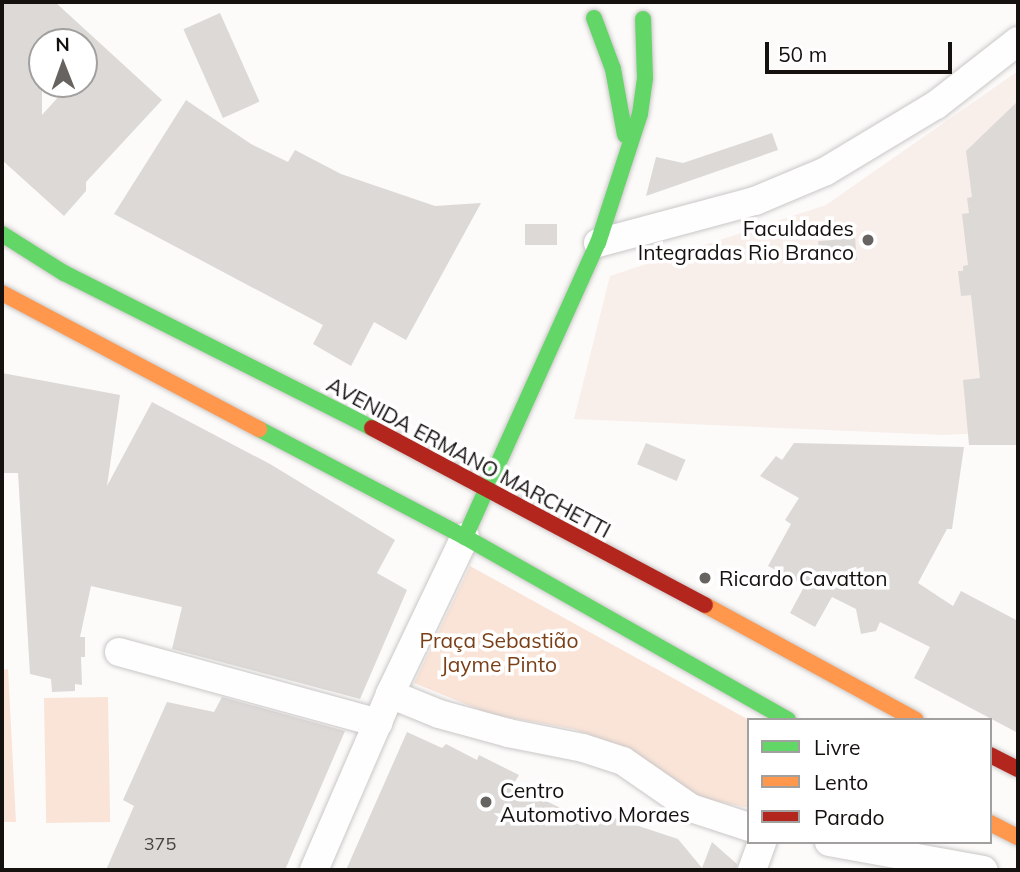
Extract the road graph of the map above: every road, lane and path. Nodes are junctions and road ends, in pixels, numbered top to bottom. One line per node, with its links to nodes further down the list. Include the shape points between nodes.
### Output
1 (585, 2): 3 (main road)
2 (652, 2): 4 (main road)
3 (594, 18): 4 (main road, via 618,28); 6 (main road, via 613,69)
4 (643, 19): 6 (main road, via 645,78)
5 (1018, 41): 8 (street, via 936,105 826,171 755,201)
6 (627, 155): 8 (main road)
7 (2, 234): 10 (main road, AVENIDA ERMANO MARCHETTI, via 89,285)
8 (598, 243): 10 (main road)
9 (2, 293): 11 (main road)
10 (488, 487): 11 (main road); 15 (main road, AVENIDA ERMANO MARCHETTI)
11 (465, 537): 13 (street); 14 (main road)
12 (119, 652): 16 (street)
13 (390, 694): 16 (street); 20 (street, via 439,714 623,761 691,807)
14 (784, 718)
15 (912, 718)
16 (378, 723): 24 (street)
17 (992, 756): 18 (main road)
18 (1018, 769)
19 (992, 824): 21 (main road)
20 (747, 827)
21 (1018, 837)
22 (761, 844): 25 (street)
23 (840, 844): 26 (street)
24 (314, 870)
25 (752, 870)
26 (983, 870)

